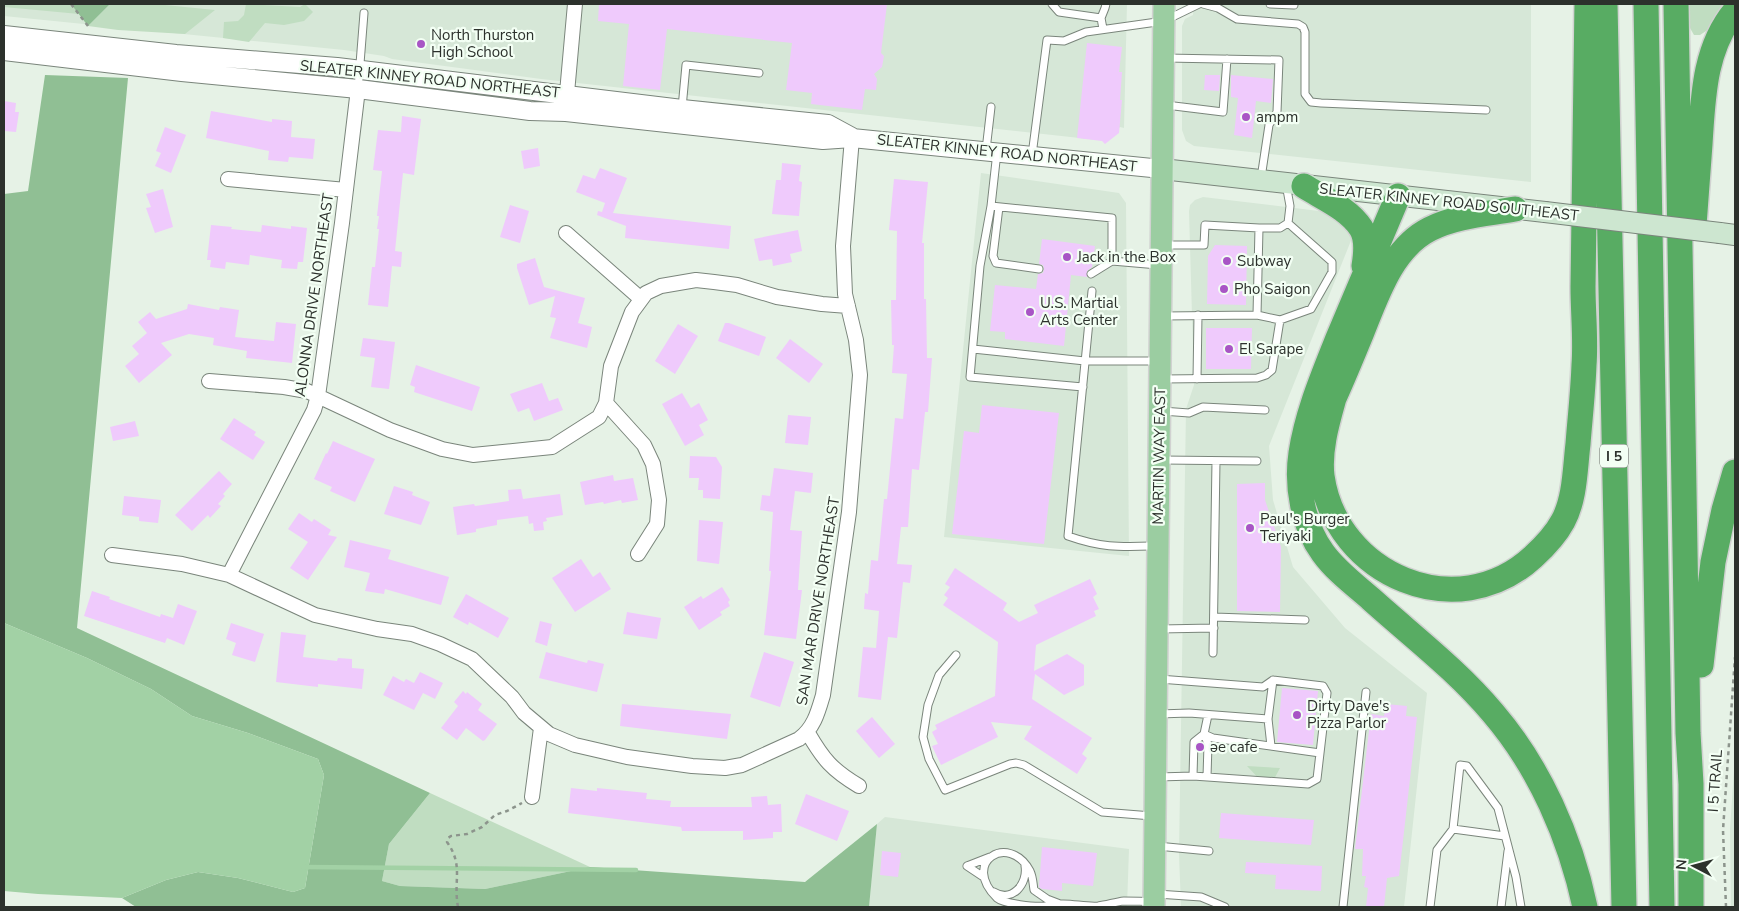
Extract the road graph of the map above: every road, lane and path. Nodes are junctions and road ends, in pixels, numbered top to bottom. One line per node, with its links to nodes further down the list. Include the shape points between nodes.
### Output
1 (71, 4): 17 (path)
2 (575, 4): 26 (street)
3 (1052, 4): 16 (lane, via 1059,12)
4 (1106, 4): 16 (lane)
5 (1199, 4): 15 (lane)
6 (1203, 4): 29 (lane, via 1237,19 1303,27 1306,32 1305,94 1311,102)
7 (1270, 4): 12 (lane)
8 (1587, 4): 43 (highway, via 1585,363 1576,466 1569,503 1563,522 1540,551 1497,580 1466,590 1413,583 1371,561 1350,540 1333,514 1322,474 1322,454 1334,398 1382,283 1407,246 1430,229 1482,214)
9 (1605, 4): 122 (highway, I 5)
10 (1646, 4): 123 (highway)
11 (1676, 4): 63 (highway)
12 (1294, 5)
13 (1735, 11): 63 (highway, via 1711,57 1704,94)
14 (364, 13): 23 (lane)
15 (1164, 13): 18 (lane); 21 (main road, MARTIN WAY EAST)
16 (1101, 18): 18 (lane)
17 (88, 26)
18 (1103, 29): 34 (lane, via 1064,41 1047,40)
19 (4, 35): 23 (street, SLEATER KINNEY ROAD NORTHEAST)
20 (4, 51): 25 (street, SLEATER KINNEY ROAD NORTHEAST)
21 (1163, 58): 22 (lane); 27 (main road, MARTIN WAY EAST)
22 (1227, 60): 27 (lane, via 1223,112); 37 (lane, via 1279,60 1277,112 1269,125)
23 (360, 70): 25 (lane); 26 (street, SLEATER KINNEY ROAD NORTHEAST)
24 (759, 73): 31 (lane, via 686,65)
25 (358, 89): 30 (street, SLEATER KINNEY ROAD NORTHEAST, via 530,111); 39 (street, ALONNA DRIVE NORTHEAST)
26 (567, 94): 30 (street); 31 (street, SLEATER KINNEY ROAD NORTHEAST)
27 (1163, 104): 35 (main road, MARTIN WAY EAST)
28 (991, 107): 33 (lane)
29 (1486, 110)
30 (566, 112): 31 (street, SLEATER KINNEY ROAD NORTHEAST)
31 (681, 117): 32 (street, SLEATER KINNEY ROAD NORTHEAST, via 823,140)
32 (852, 138): 33 (street, SLEATER KINNEY ROAD NORTHEAST); 55 (street, SAN MAR DRIVE NORTHEAST, via 843,246)
33 (992, 151): 34 (street, SLEATER KINNEY ROAD NORTHEAST); 41 (lane)
34 (1032, 155): 35 (street, SLEATER KINNEY ROAD NORTHEAST)
35 (1162, 170): 37 (main road, SLEATER KINNEY ROAD SOUTHEAST); 48 (main road, MARTIN WAY EAST)
36 (228, 179): 39 (street)
37 (1260, 181): 38 (main road, SLEATER KINNEY ROAD SOUTHEAST)
38 (1295, 185): 40 (main road, SLEATER KINNEY ROAD SOUTHEAST); 44 (lane); 52 (highway, via 1342,210 1362,229 1366,247)
39 (346, 190): 67 (street, ALONNA DRIVE NORTHEAST)
40 (1398, 196): 43 (main road, SLEATER KINNEY ROAD SOUTHEAST); 52 (highway)
41 (991, 206): 42 (lane); 60 (lane, via 980,266)
42 (999, 207): 49 (lane, via 1112,218); 50 (lane, via 993,256 996,263)
43 (1515, 209): 47 (main road, SLEATER KINNEY ROAD SOUTHEAST, bridge)
44 (1288, 223): 45 (lane, via 1280,228); 59 (lane, via 1333,266 1311,309)
45 (1259, 228): 48 (lane, via 1205,225 1204,245); 57 (lane)
46 (566, 233): 54 (street)
47 (1728, 234)
48 (1161, 255): 49 (lane); 58 (main road, MARTIN WAY EAST)
49 (1112, 262): 51 (lane)
50 (1038, 269)
51 (1091, 274)
52 (1363, 276): 121 (highway, via 1309,416 1301,455 1301,493 1308,524 1323,553 1336,567 1440,659 1507,730 1556,817 1579,878)
53 (1092, 291): 61 (lane)
54 (641, 299): 55 (street, via 660,286 696,280 737,285 777,297); 68 (street, via 632,312 611,366)
55 (848, 306): 93 (street, SAN MAR DRIVE NORTHEAST, via 860,375 849,512 823,695)
56 (1198, 315): 57 (lane); 58 (lane); 64 (lane)
57 (1257, 315): 59 (lane)
58 (1160, 316): 62 (main road, MARTIN WAY EAST)
59 (1280, 320): 64 (lane, via 1272,370 1266,375)
60 (973, 349): 61 (lane); 66 (lane, via 970,377)
61 (1085, 361): 62 (lane); 66 (lane)
62 (1160, 370): 64 (lane); 70 (main road, MARTIN WAY EAST)
63 (1683, 377): 100 (highway)
64 (1197, 379)
65 (209, 382): 67 (street, via 284,387)
66 (1083, 387): 75 (lane, via 1068,536 1105,546)
67 (318, 396): 68 (street, via 390,430 473,455 552,446 599,417); 78 (street, ALONNA DRIVE NORTHEAST, via 314,410)
68 (606, 403): 76 (street, via 644,445 653,464 659,500 657,524)
69 (1265, 410): 70 (lane, via 1203,407 1189,413)
70 (1159, 411): 71 (main road, MARTIN WAY EAST)
71 (1159, 460): 72 (lane); 75 (main road, MARTIN WAY EAST)
72 (1216, 461): 73 (lane); 79 (lane)
73 (1257, 461)
74 (1735, 472): 100 (highway, via 1713,562)
75 (1158, 546): 82 (main road, MARTIN WAY EAST)
76 (638, 554)
77 (112, 555): 78 (street, via 182,564)
78 (229, 575): 92 (street, via 315,615 412,634 472,659)
79 (1214, 617): 80 (lane); 81 (lane)
80 (1305, 620)
81 (1214, 628): 82 (lane); 83 (lane)
82 (1157, 629): 86 (main road, MARTIN WAY EAST)
83 (1213, 653)
84 (956, 655): 103 (lane, via 940,674 928,705 923,736 929,759 945,790 1016,763 1102,812)
85 (1735, 657): 125 (path, I 5 TRAIL, via 1723,830)
86 (1157, 679): 87 (lane, via 1263,687); 89 (main road, MARTIN WAY EAST)
87 (1273, 680): 91 (lane); 96 (lane, via 1323,686 1327,693)
88 (1366, 692): 117 (lane)
89 (1156, 714): 90 (lane); 98 (main road, MARTIN WAY EAST)
90 (1208, 715): 91 (lane); 94 (lane)
91 (1268, 719): 95 (lane)
92 (541, 728): 93 (street, via 574,745 627,757 725,768 763,757); 102 (street)
93 (808, 733): 101 (street, via 825,761)
94 (1204, 734): 95 (lane); 97 (lane, via 1194,742); 99 (lane, via 1208,744)
95 (1271, 746): 96 (lane)
96 (1320, 753): 99 (lane, via 1317,779 1308,784)
97 (1193, 776): 98 (lane); 99 (lane)
98 (1155, 777): 103 (main road, MARTIN WAY EAST)
99 (1207, 777)
100 (1691, 784): 124 (highway)
101 (859, 786)
102 (532, 797): 115 (path, via 495,815 482,827 448,838 458,865)
103 (1154, 816): 106 (main road, MARTIN WAY EAST)
104 (1453, 829): 105 (lane); 105 (lane, via 1460,766 1467,766 1498,808); 118 (lane, via 1437,850)
105 (1505, 836): 107 (lane)
106 (1154, 846): 108 (lane); 113 (main road, MARTIN WAY EAST)
107 (1508, 847): 119 (lane); 120 (lane)
108 (1209, 851)
109 (993, 856): 110 (lane, via 1011,853); 111 (lane, via 987,861); 111 (lane, via 967,866)
110 (1024, 864): 112 (lane, via 1024,882 1015,892 998,895); 114 (lane, via 1029,870 1034,890)
111 (982, 876): 112 (lane)
112 (990, 890): 114 (lane, via 998,900 1006,902 1043,906)
113 (1154, 901): 114 (lane, via 1125,901 1097,906); 116 (lane, via 1202,897)
114 (1060, 904)
115 (458, 907)
116 (1225, 907)
117 (1343, 907)
118 (1430, 907)
119 (1501, 907)
120 (1521, 907)
121 (1585, 907)
122 (1624, 907)
123 (1662, 907)
124 (1691, 907)
125 (1726, 907)

